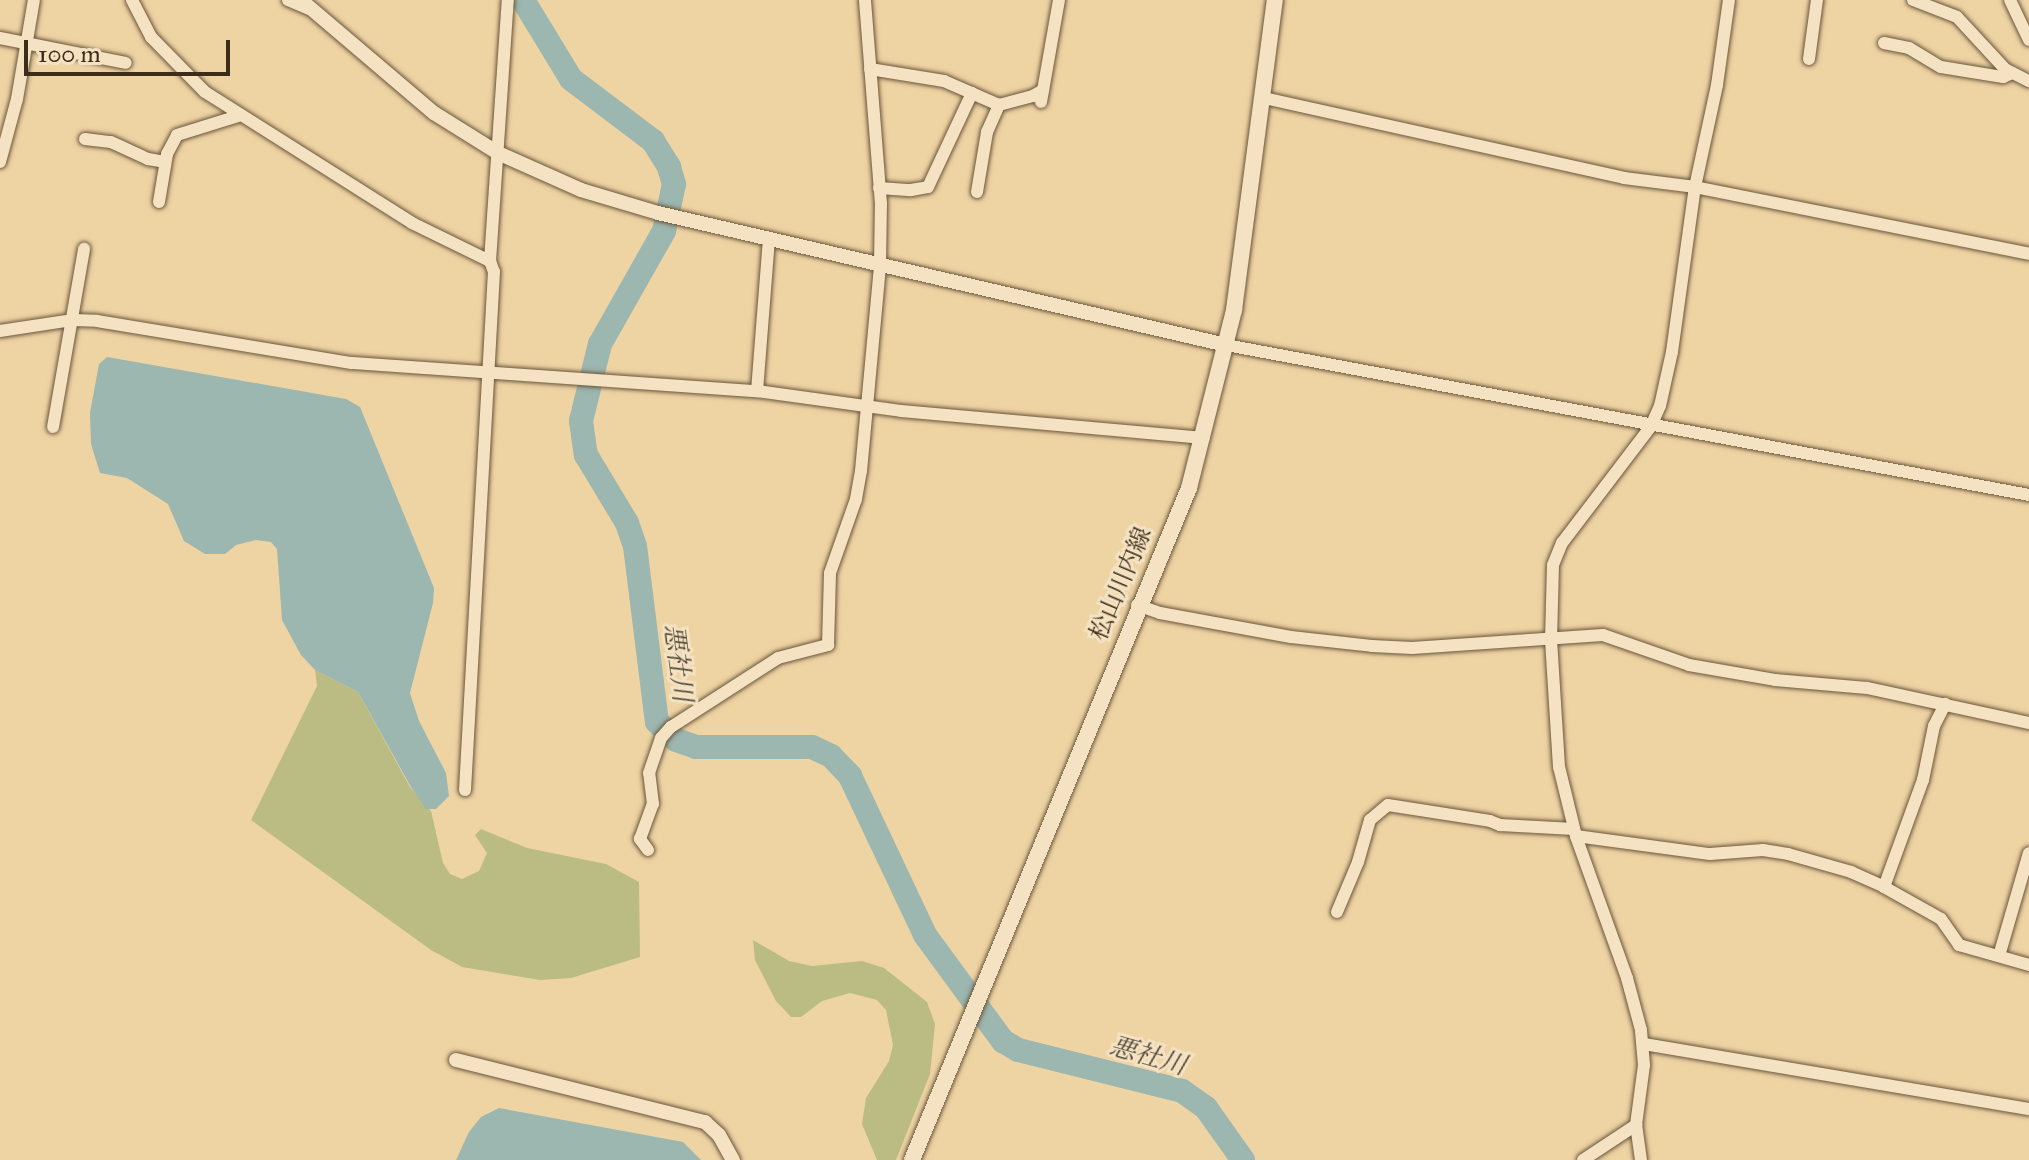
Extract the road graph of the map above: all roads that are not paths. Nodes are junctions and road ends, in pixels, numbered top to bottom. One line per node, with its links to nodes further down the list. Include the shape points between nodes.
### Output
1 (34, 0): 15 (street)
2 (132, 0): 25 (street, via 151,37 173,62)
3 (288, 0): 12 (street)
4 (508, 0): 27 (street)
5 (865, 0): 19 (street)
6 (1059, 0): 24 (street, via 1042,96)
7 (1275, 0): 23 (main road, 松山川内線)
8 (1729, 0): 30 (street)
9 (1817, 0): 17 (street)
10 (1913, 0): 20 (street, via 1957,17)
11 (2010, 0): 14 (street)
12 (307, 3): 27 (street, via 411,97)
13 (0, 38): 15 (street)
14 (2029, 40)
15 (24, 42): 18 (street); 28 (street, via 17,99)
16 (1884, 43): 20 (street, via 1909,48 1941,67 2003,77)
17 (1809, 59)
18 (126, 63)
19 (870, 69): 22 (street, via 932,78); 31 (street)
20 (2012, 73): 21 (street)
21 (2029, 81)
22 (972, 93): 24 (street); 31 (street, via 928,187)
23 (1264, 98): 30 (street, via 1624,178); 41 (main road, 松山川内線)
24 (999, 105): 32 (street, via 987,132)
25 (238, 116): 29 (street, via 177,135); 37 (street, via 412,223)
26 (85, 139): 29 (street, via 111,142)
27 (498, 153): 34 (street, via 581,190); 37 (street)
28 (0, 162)
29 (165, 162): 33 (street)
30 (1695, 187): 36 (street); 45 (street, via 1672,352)
31 (879, 188): 38 (street)
32 (977, 192)
33 (159, 202)
34 (769, 238): 38 (street); 43 (street)
35 (84, 249): 39 (street)
36 (2029, 254)
37 (490, 261): 42 (street, via 494,272)
38 (880, 265): 41 (street); 44 (street)
39 (73, 320): 40 (street); 42 (street, via 295,357); 46 (street)
40 (0, 331)
41 (1226, 345): 45 (street); 47 (main road, 松山川内線)
42 (487, 373): 43 (street); 53 (street)
43 (757, 391): 44 (street)
44 (864, 405): 47 (street); 55 (street, via 856,499 830,573 828,645 778,658 661,738 649,773 653,804 640,839)
45 (1651, 426): 48 (street); 50 (street, via 1562,543 1553,565)
46 (53, 427)
47 (1204, 438): 49 (main road, 松山川内線, via 1189,488)
48 (2029, 495)
49 (1137, 605): 50 (street, via 1291,637 1372,646); 66 (main road, 松山川内線)
50 (1551, 641): 51 (street, via 1603,635 1689,665 1867,688); 54 (street, via 1559,767)
51 (1945, 704): 52 (street); 57 (street)
52 (2029, 723)
53 (465, 790)
54 (1575, 833): 57 (street, via 1710,854 1763,850 1851,872); 58 (street, via 1388,805 1370,820); 61 (street, via 1627,978)
55 (648, 850)
56 (2029, 853): 59 (street)
57 (1884, 887): 59 (street, via 1941,919 1959,945)
58 (1337, 912)
59 (1999, 956): 60 (street)
60 (2029, 965)
61 (1644, 1044): 63 (street); 64 (street)
62 (456, 1060): 65 (street, via 705,1122)
63 (2029, 1109)
64 (1636, 1125): 67 (street); 68 (street)
65 (733, 1160)
66 (912, 1160)
67 (1583, 1160)
68 (1641, 1160)

